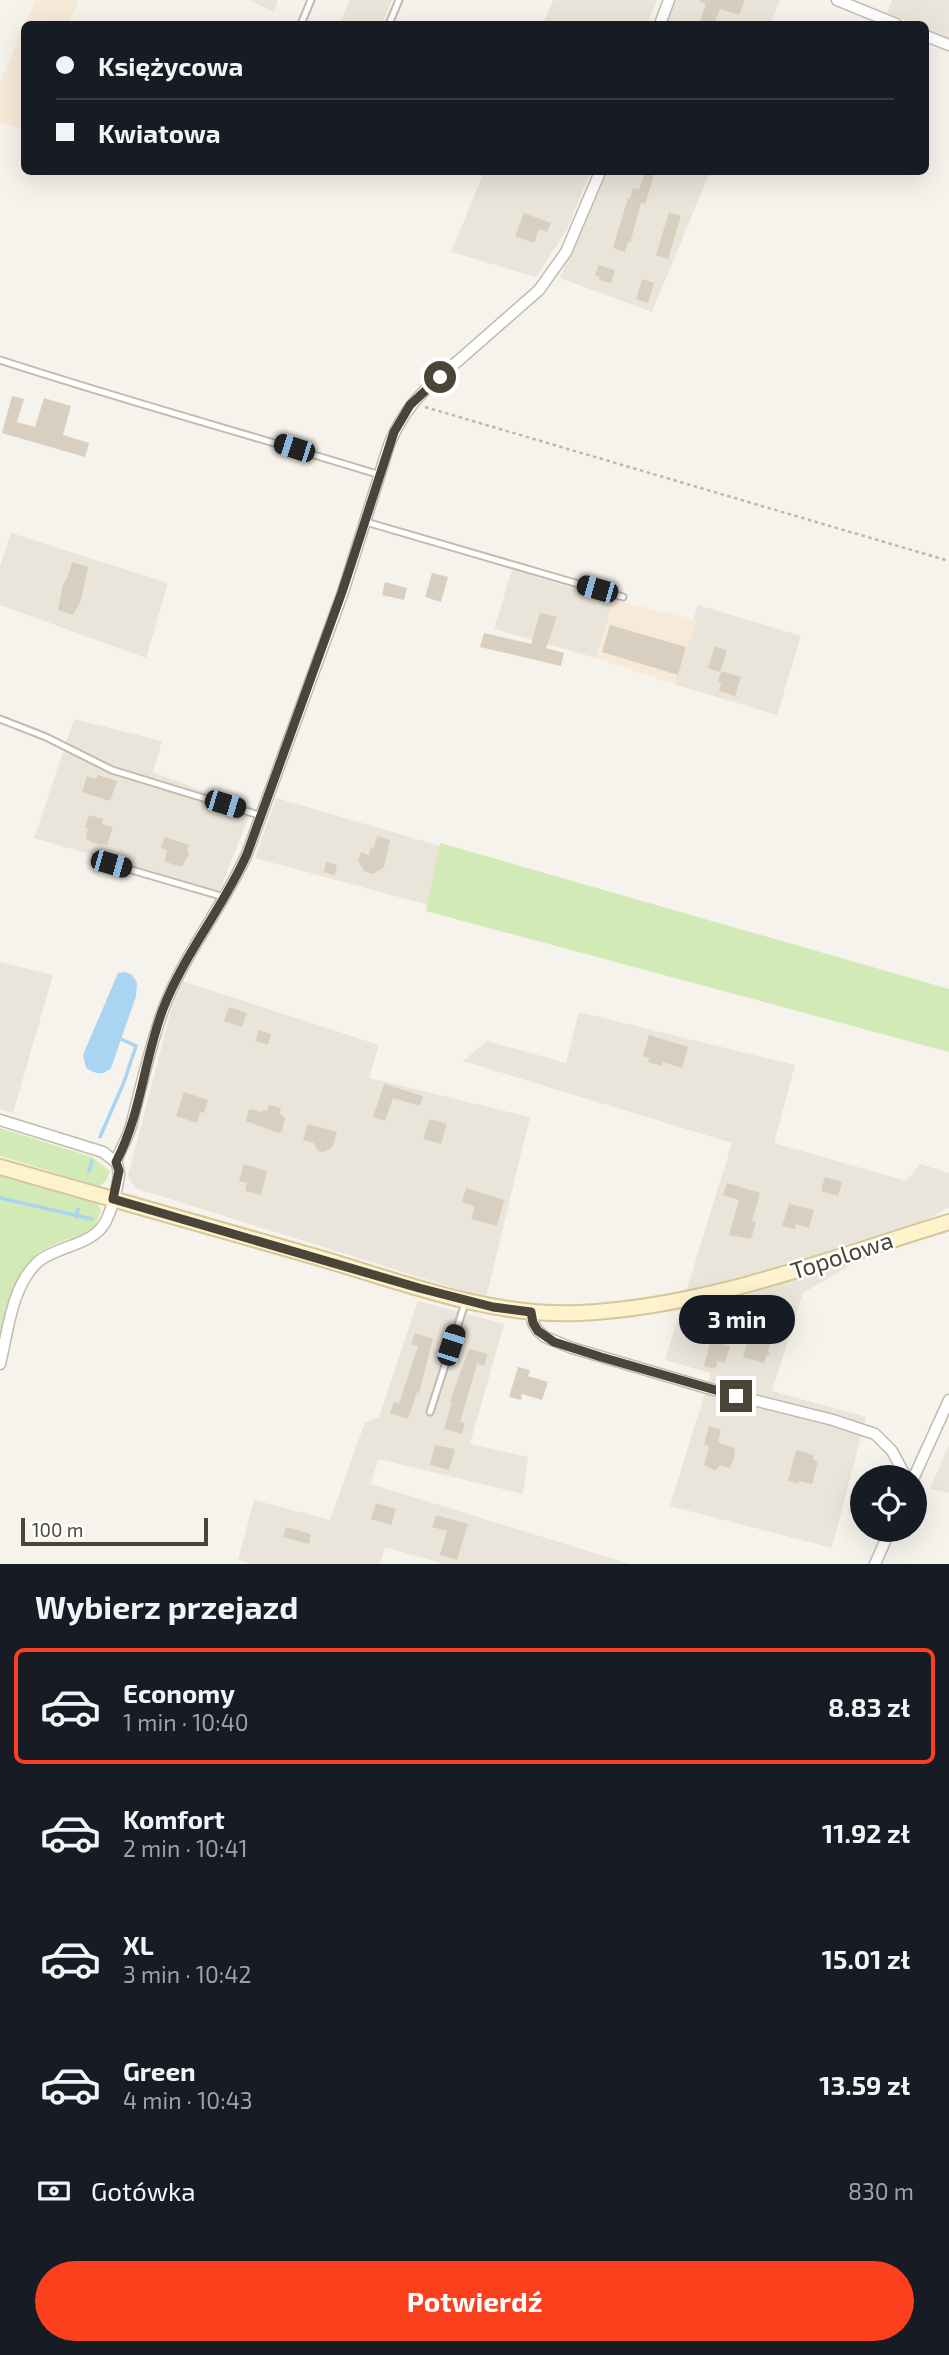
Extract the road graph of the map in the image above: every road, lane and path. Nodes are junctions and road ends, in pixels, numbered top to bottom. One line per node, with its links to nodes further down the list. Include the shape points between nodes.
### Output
1 (311, 0): 5 (lane)
2 (399, 0): 6 (lane)
3 (670, 0): 7 (street)
4 (838, 0): 8 (street)
5 (302, 21)
6 (389, 21)
7 (661, 21)
8 (889, 21)
9 (929, 37): 10 (street)
10 (949, 45)
11 (599, 175): 13 (street, via 572,240 548,279)
12 (0, 360): 14 (lane)
13 (414, 401): 14 (street, via 394,432); 16 (path, via 448,415)
14 (380, 475): 15 (street)
15 (366, 522): 17 (lane); 19 (street)
16 (949, 561)
17 (623, 597)
18 (0, 719): 19 (lane, via 112,770)
19 (262, 816): 21 (street)
20 (111, 864): 21 (lane)
21 (224, 897): 23 (street, via 166,1002 131,1128)
22 (0, 1120): 23 (street, via 103,1152)
23 (116, 1162): 25 (street, via 119,1171)
24 (0, 1167): 25 (street, Topolowa)
25 (113, 1199): 27 (street, Topolowa); 29 (street, via 99,1231 42,1259 26,1277)
26 (949, 1222): 28 (street, Topolowa, via 702,1297 604,1311)
27 (466, 1300): 28 (street, Topolowa); 31 (lane)
28 (531, 1312): 32 (street, via 538,1331 554,1342 874,1434)
29 (0, 1364)
30 (949, 1400): 33 (street)
31 (430, 1412)
32 (900, 1465)
33 (919, 1465)
34 (884, 1542): 35 (street)
35 (874, 1564)

